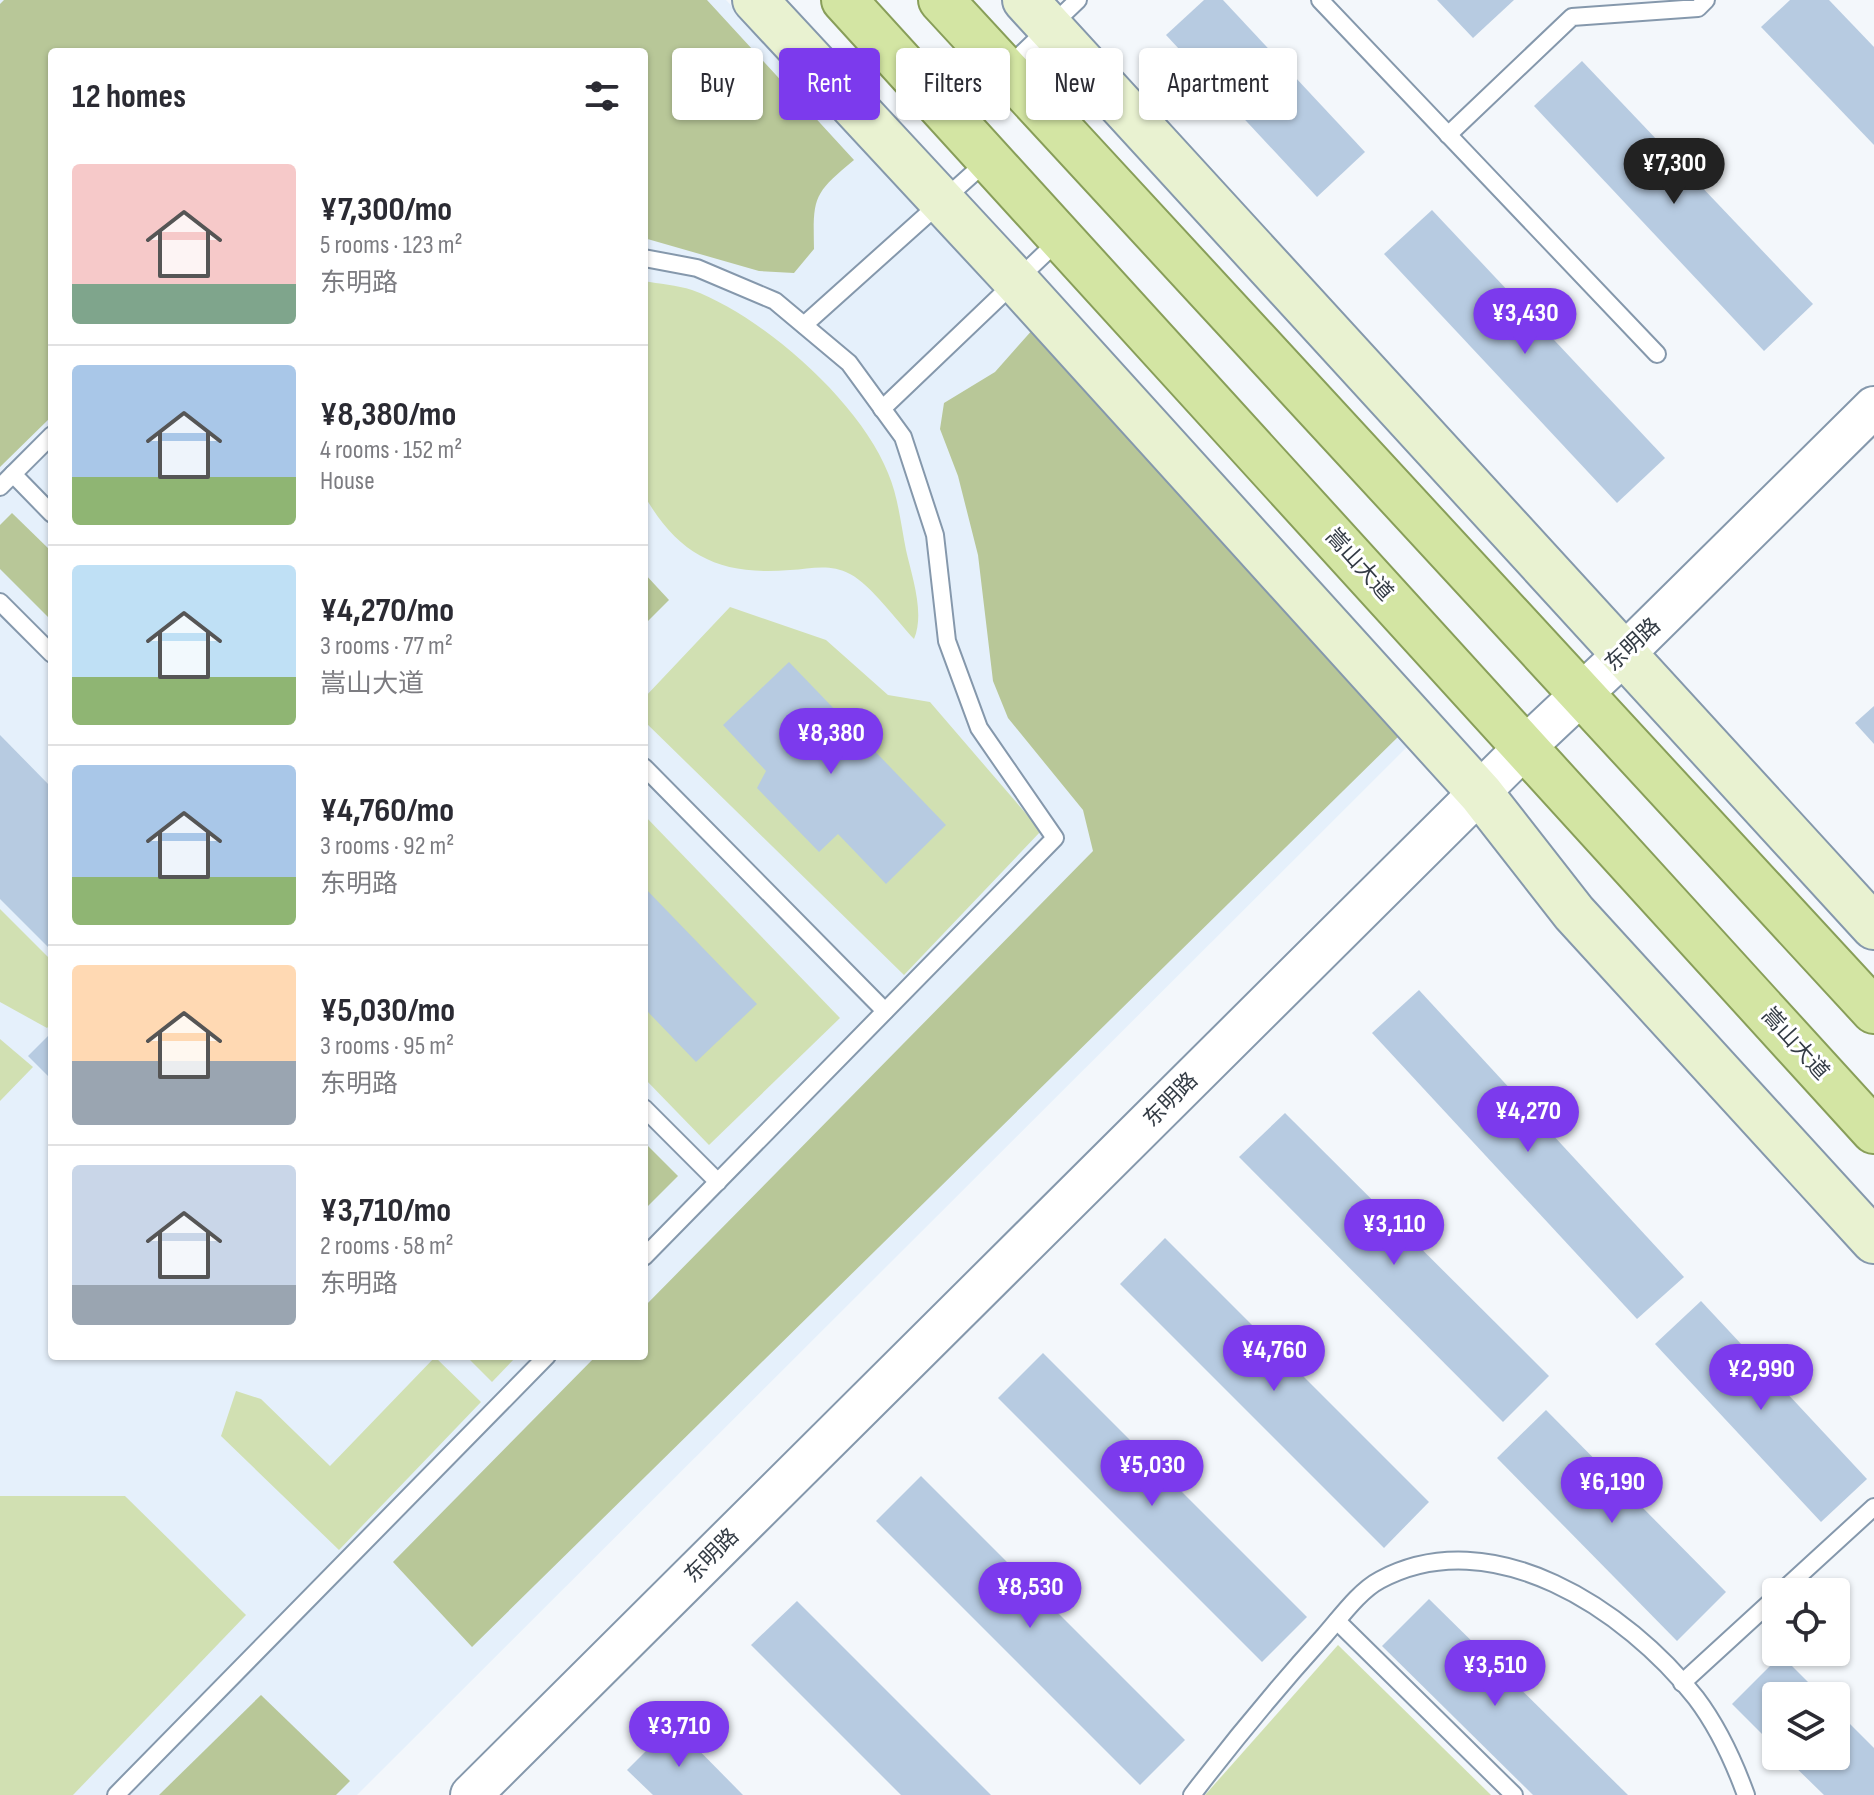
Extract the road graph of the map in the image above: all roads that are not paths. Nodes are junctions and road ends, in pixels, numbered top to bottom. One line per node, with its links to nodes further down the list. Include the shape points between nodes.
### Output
1 (755, 0): 12 (main road)
2 (844, 0): 11 (main road, 嵩山大道)
3 (941, 0): 7 (main road)
4 (1320, 0): 10 (lane)
5 (1706, 0): 10 (lane, via 1698,8 1572,17)
6 (1051, 9): 8 (lane); 26 (main road)
7 (986, 48)
8 (1010, 62)
9 (1010, 74): 27 (main road)
10 (1448, 135): 17 (lane)
11 (989, 159): 12 (lane); 13 (main road, 嵩山大道)
12 (942, 201): 15 (main road); 16 (lane)
13 (1061, 238): 15 (lane); 28 (main road, 嵩山大道)
14 (648, 259): 16 (lane, via 710,273 775,301)
15 (1016, 281): 19 (lane); 30 (main road)
16 (804, 325): 19 (lane, via 849,363)
17 (1657, 354)
18 (1874, 407): 26 (street, 东明路)
19 (882, 409): 32 (lane, via 903,437 935,535 947,641 979,728 1055,838)
20 (48, 439): 21 (lane)
21 (13, 474): 22 (lane); 23 (lane)
22 (0, 487)
23 (48, 510)
24 (0, 602): 25 (lane)
25 (48, 650)
26 (1624, 654): 27 (street, 东明路); 31 (main road)
27 (1580, 693): 28 (street, 东明路); 33 (main road)
28 (1525, 747): 30 (street, 东明路); 35 (main road, 嵩山大道)
29 (648, 771): 32 (lane)
30 (1481, 794): 37 (main road, via 1574,913); 46 (street, 东明路)
31 (1874, 927)
32 (885, 1011): 36 (lane)
33 (1874, 1011)
34 (648, 1112): 36 (lane)
35 (1874, 1131)
36 (718, 1182): 38 (lane)
37 (1874, 1241)
38 (648, 1248)
39 (543, 1360): 45 (lane)
40 (1874, 1507): 41 (lane)
41 (1796, 1578)
42 (1762, 1610): 44 (lane)
43 (1337, 1621): 44 (lane, via 1377,1581 1427,1561 1487,1564 1542,1577 1610,1614); 47 (lane); 48 (lane)
44 (1682, 1683): 49 (lane, via 1733,1759)
45 (116, 1795)
46 (471, 1795)
47 (1192, 1795)
48 (1514, 1795)
49 (1746, 1795)

